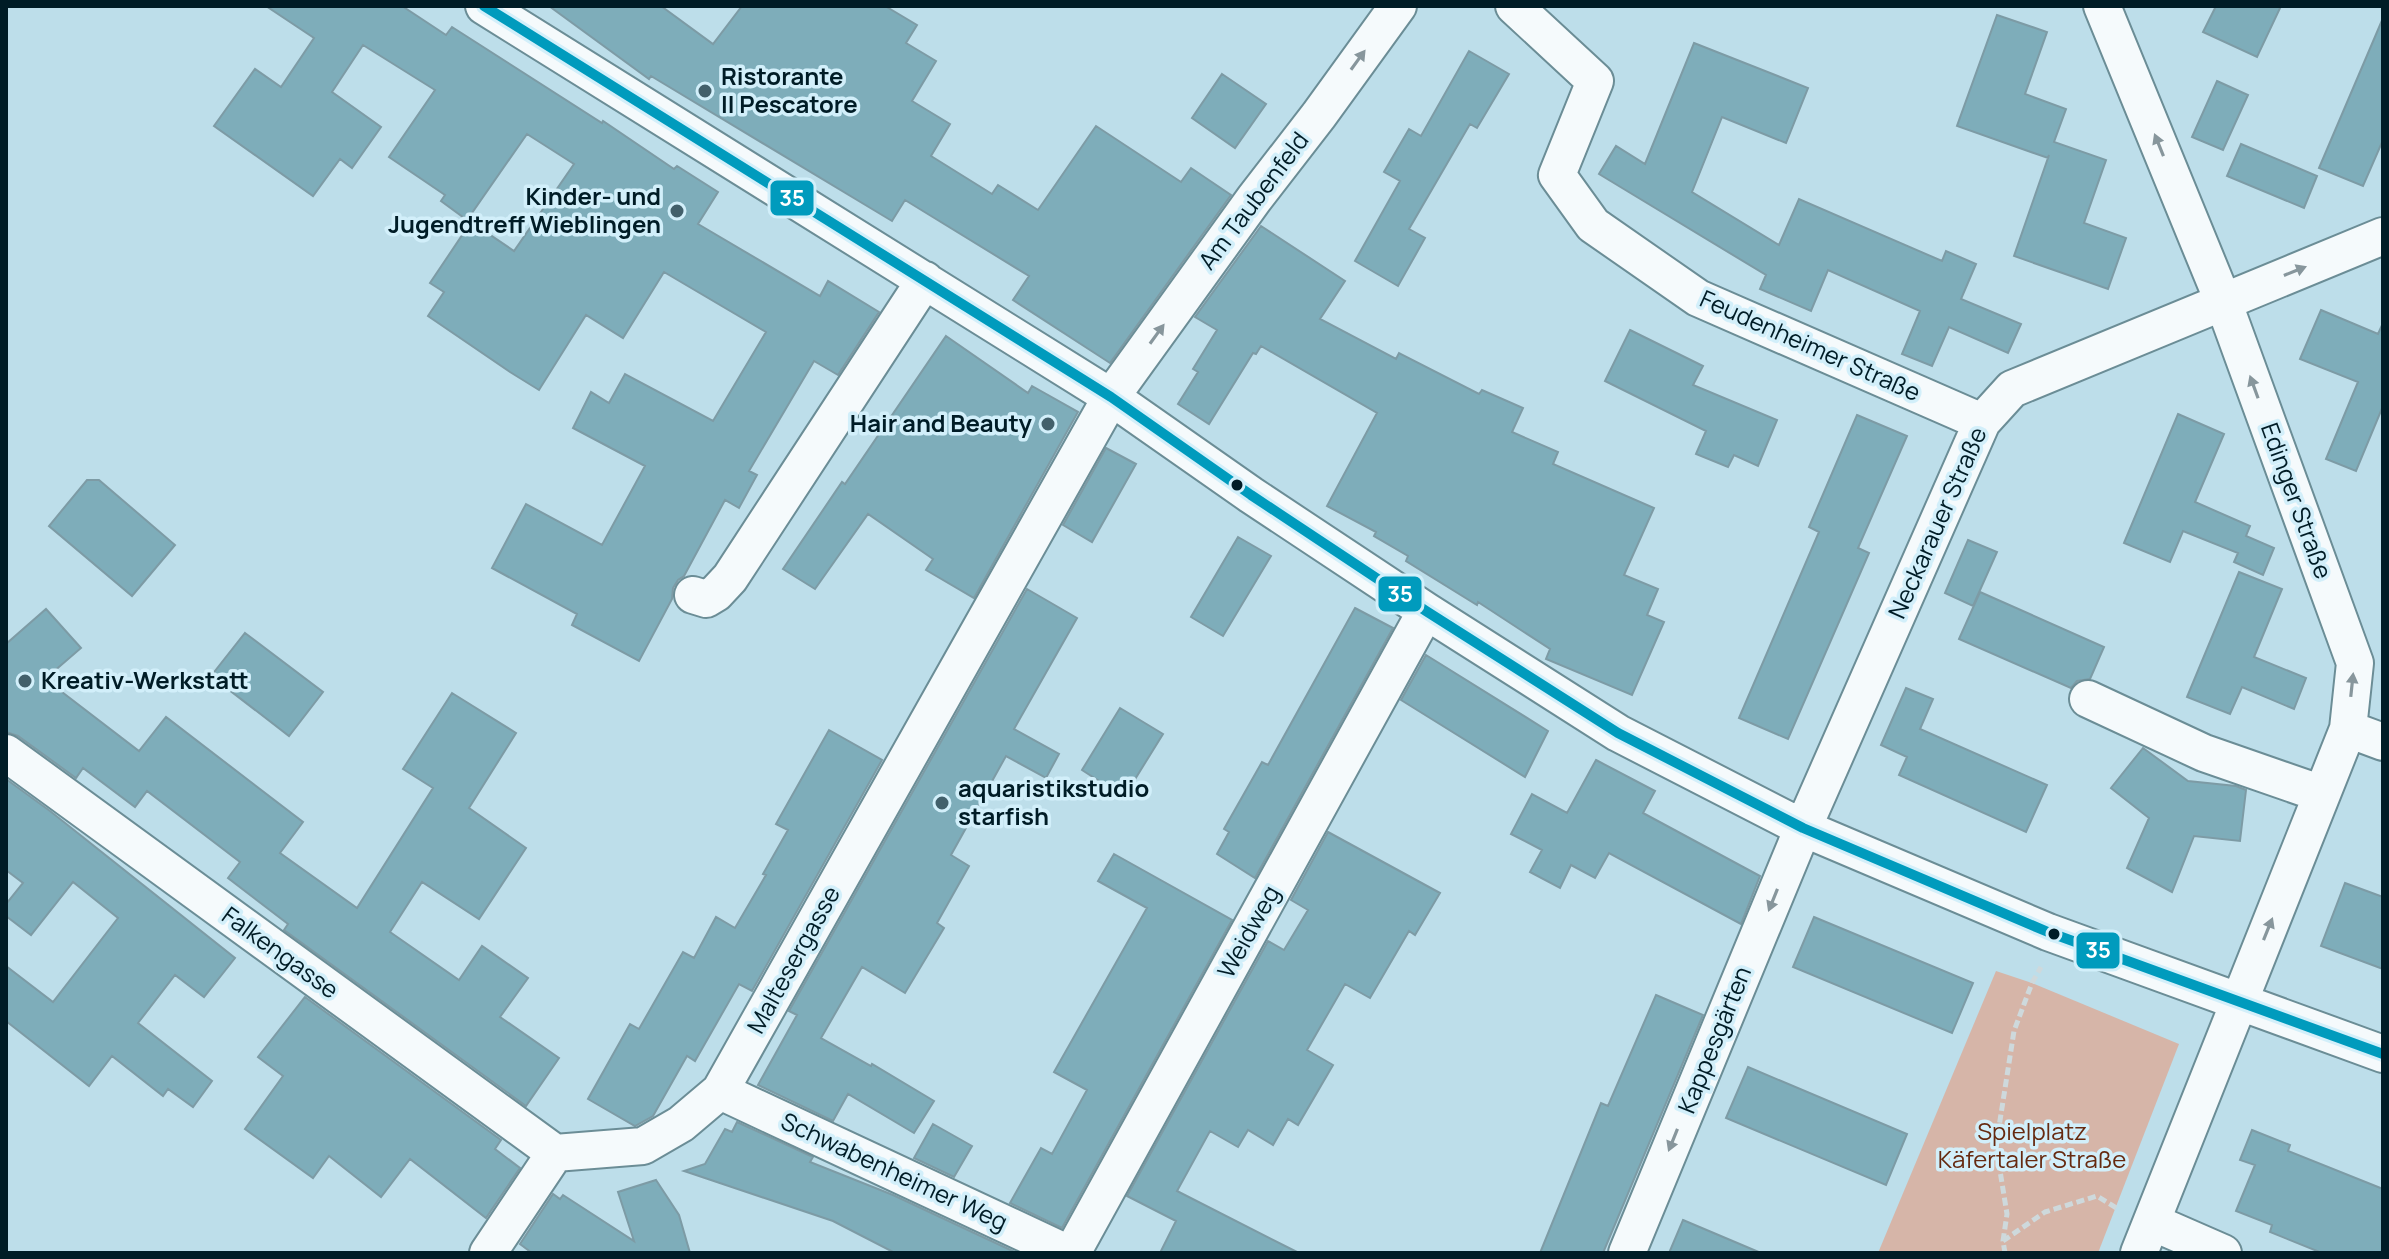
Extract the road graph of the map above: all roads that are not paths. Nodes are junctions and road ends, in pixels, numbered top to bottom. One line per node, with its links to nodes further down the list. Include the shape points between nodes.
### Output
1 (484, 6): 6 (street)
2 (1398, 6): 8 (street, Am Taubenfeld, one-way to 2)
3 (1514, 6): 9 (street, Feudenheimer Straße, via 1595,81 1557,175 1593,225 1698,298)
4 (2102, 6): 7 (street, Edinger Straße, one-way to 4)
5 (2383, 236): 7 (street, Neckarauer Straße, one-way to 5)
6 (925, 280): 8 (street); 10 (street, via 730,578 706,599)
7 (2223, 301): 9 (street, Neckarauer Straße, via 2012,389); 13 (street, Edinger Straße, one-way to 7, via 2355,663)
8 (1111, 397): 11 (street); 20 (street, Maltesergasse)
9 (1982, 422): 17 (street, Neckarauer Straße)
10 (693, 595)
11 (1426, 611): 17 (street, via 1618,733); 24 (street, Weidweg)
12 (2088, 699): 16 (street, via 2204,753)
13 (2348, 729): 14 (street); 16 (street, Edinger Straße)
14 (2383, 742)
15 (6, 753): 21 (street, Falkengasse)
16 (2322, 794): 18 (street, Edinger Straße, one-way to 16)
17 (1803, 828): 18 (street, via 2058,936); 25 (street, Kappesgärten, one-way to 25)
18 (2240, 1002): 19 (street); 22 (street, Edinger Straße)
19 (2383, 1054)
20 (720, 1091): 21 (street, Maltesergasse, via 681,1124 643,1146); 24 (street, Schwabenheimer Weg)
21 (555, 1153): 23 (street)
22 (2145, 1238): 26 (street)
23 (488, 1253)
24 (1070, 1253)
25 (1627, 1253)
26 (2223, 1253)

